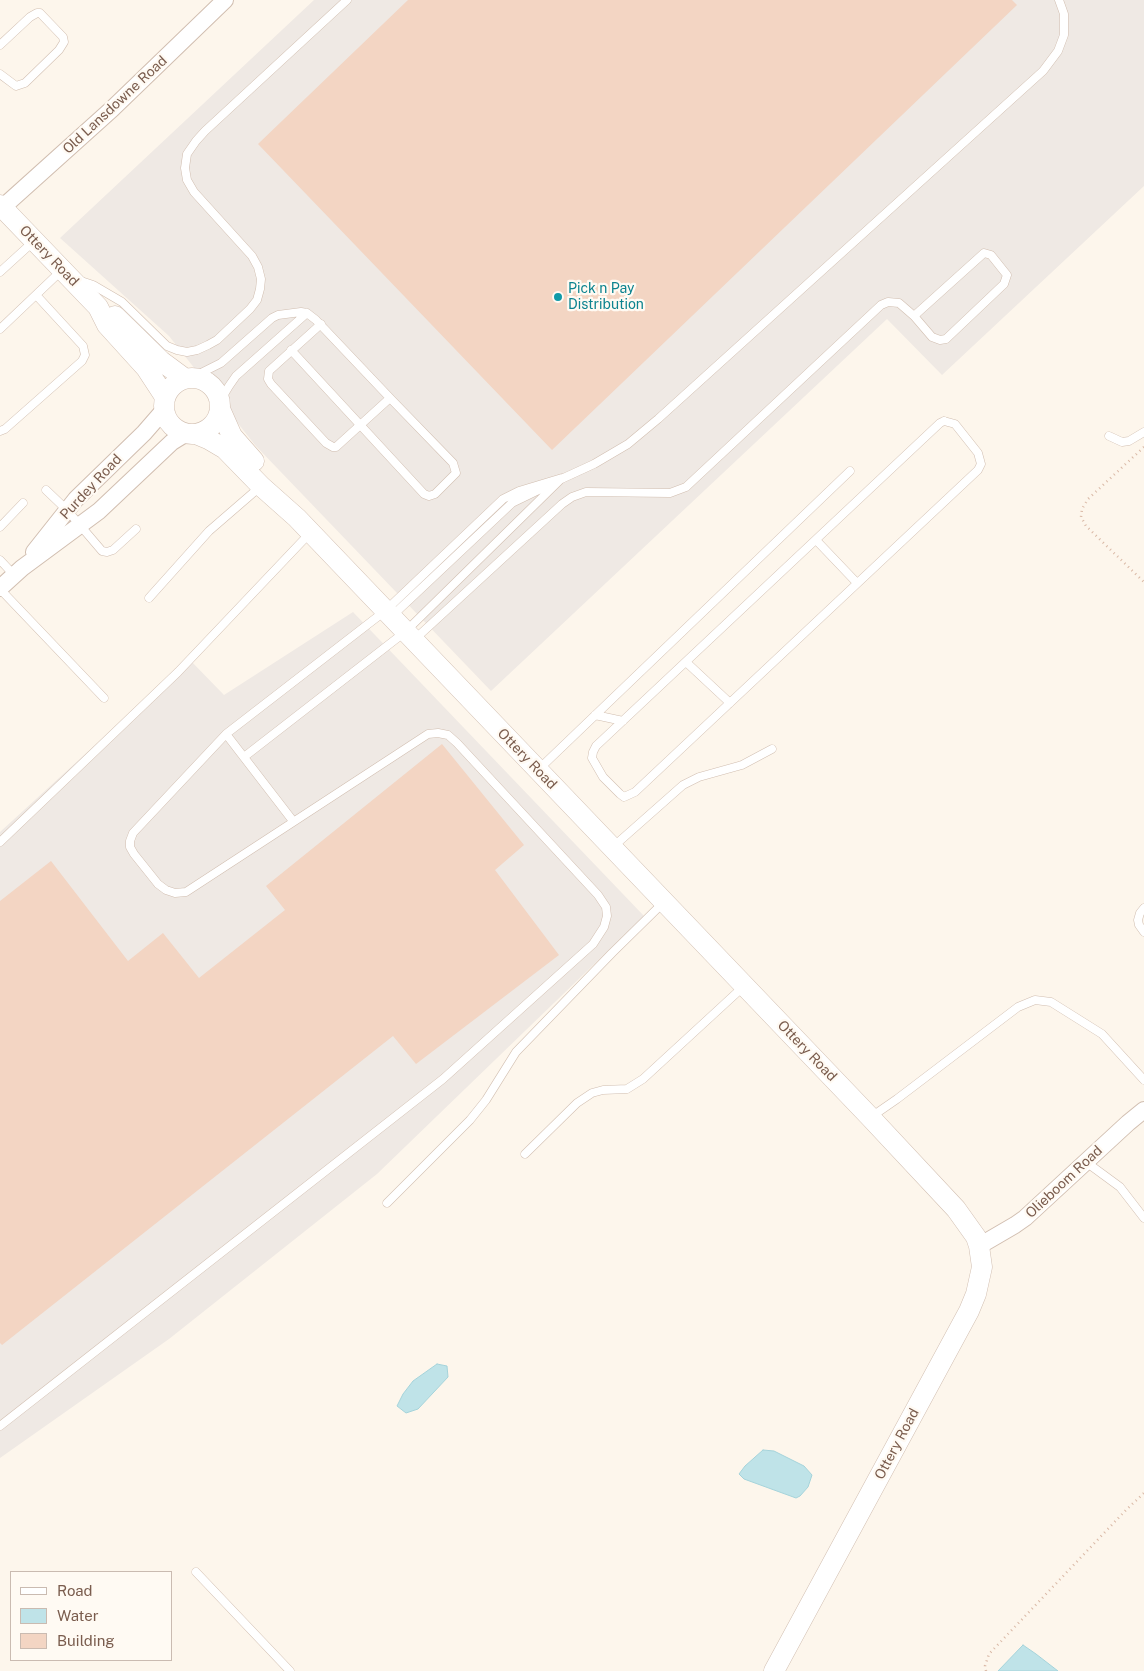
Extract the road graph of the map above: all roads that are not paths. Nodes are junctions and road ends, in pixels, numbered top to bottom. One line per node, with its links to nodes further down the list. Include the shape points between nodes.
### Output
1 (347, 0): 9 (lane, via 205,131 187,154 187,180 194,192 252,256 258,267 260,289 250,309 208,345 192,351 177,350 167,346 115,297)
2 (1059, 0): 27 (lane, via 1064,14 1064,34 1058,51 1043,70 658,419 628,444)
3 (219, 2): 6 (street, Old Lansdowne Road, via 112,109)
4 (0, 45): 5 (lane, via 37,13 64,42 25,83 16,86)
5 (0, 74)
6 (1, 206): 7 (street, Ottery Road)
7 (34, 241): 8 (lane); 9 (street, Ottery Road)
8 (0, 272)
9 (66, 274): 10 (lane); 11 (street, Ottery Road)
10 (37, 296): 15 (lane); 22 (lane, via 83,346 85,355)
11 (98, 307): 17 (street, Ottery Road, via 116,316 161,361); 19 (street, Ottery Road, via 107,325 146,368)
12 (307, 313): 14 (lane); 17 (lane, via 272,318 221,363); 20 (lane, via 236,376)
13 (914, 316): 13 (lane, via 932,338 946,339 1004,284 1007,275 991,255 984,253); 43 (lane, via 898,303 881,305 679,491 658,494 586,492 572,497)
14 (320, 324): 16 (lane); 18 (lane)
15 (0, 330)
16 (291, 350): 21 (lane); 21 (lane, via 267,375 277,390 330,446 336,447)
17 (189, 378): 19 (street, via 176,382 169,389); 20 (street, via 203,379 211,384)
18 (390, 398): 21 (lane); 21 (lane, via 455,466 456,473 436,494 424,494)
19 (164, 403): 24 (street, via 167,420 175,429); 31 (street, Purdey Road, via 144,433)
20 (220, 405): 24 (street, via 218,418 212,426); 33 (street, Ottery Road, via 232,436 285,495)
21 (360, 425)
22 (0, 431)
23 (1144, 432): 25 (lane, via 1122,442)
24 (191, 434): 28 (street, Ottery Road, via 208,438 225,449); 32 (street, Purdey Road, via 172,442)
25 (1109, 436)
26 (850, 471): 47 (lane)
27 (562, 478): 42 (lane, via 512,503); 43 (lane)
28 (261, 486): 33 (street, Ottery Road); 41 (lane, via 209,531)
29 (46, 490): 31 (lane)
30 (23, 503): 34 (lane)
31 (67, 510): 32 (lane); 38 (street, Purdey Road)
32 (80, 525): 35 (lane, via 97,547 107,552); 38 (street, Purdey Road)
33 (304, 525): 42 (street, Ottery Road); 54 (lane, via 178,672)
34 (0, 527)
35 (136, 529)
36 (816, 540): 39 (lane); 39 (lane, via 940,423 955,424 978,453 981,464 978,470); 44 (lane)
37 (0, 560): 38 (lane)
38 (18, 571): 40 (street, Purdey Road)
39 (857, 584): 46 (lane)
40 (0, 589): 45 (lane)
41 (149, 598)
42 (388, 614): 43 (street, Ottery Road); 49 (lane)
43 (409, 636): 51 (lane); 52 (street, Ottery Road)
44 (686, 662): 46 (lane); 48 (lane)
45 (104, 698)
46 (730, 703): 48 (lane, via 635,792 624,797 603,777 592,758 596,746)
47 (595, 715): 48 (lane); 52 (lane)
48 (623, 721)
49 (226, 734): 51 (lane); 53 (lane, via 133,833 130,840 134,854 166,890 186,892)
50 (772, 749): 55 (lane, via 742,765 683,785)
51 (244, 757): 53 (lane)
52 (538, 770): 55 (street, Ottery Road)
53 (292, 821): 68 (lane, via 428,734 448,735 598,895 606,907 604,927 593,944 443,1079)
54 (0, 842)
55 (612, 848): 56 (street, Ottery Road)
56 (664, 902): 59 (street, Ottery Road); 65 (lane, via 516,1052 470,1120)
57 (1144, 908): 58 (lane, via 1138,920)
58 (1144, 932)
59 (744, 985): 62 (street, Ottery Road); 63 (lane, via 639,1082 627,1089 592,1093 577,1103)
60 (1144, 1080): 62 (lane, via 1102,1034 1051,1002 1035,1000 1018,1007)
61 (1144, 1110): 64 (street, Olieboom Road)
62 (870, 1117): 67 (street, Ottery Road, via 956,1209 971,1228)
63 (525, 1154)
64 (1086, 1162): 66 (lane, via 1120,1187); 67 (street, Olieboom Road, via 1025,1218)
65 (387, 1203)
66 (1144, 1218)
67 (979, 1246): 71 (street, Ottery Road, via 981,1279 969,1311)
68 (0, 1426)
69 (196, 1572): 70 (lane)
70 (290, 1671)
71 (774, 1671)

